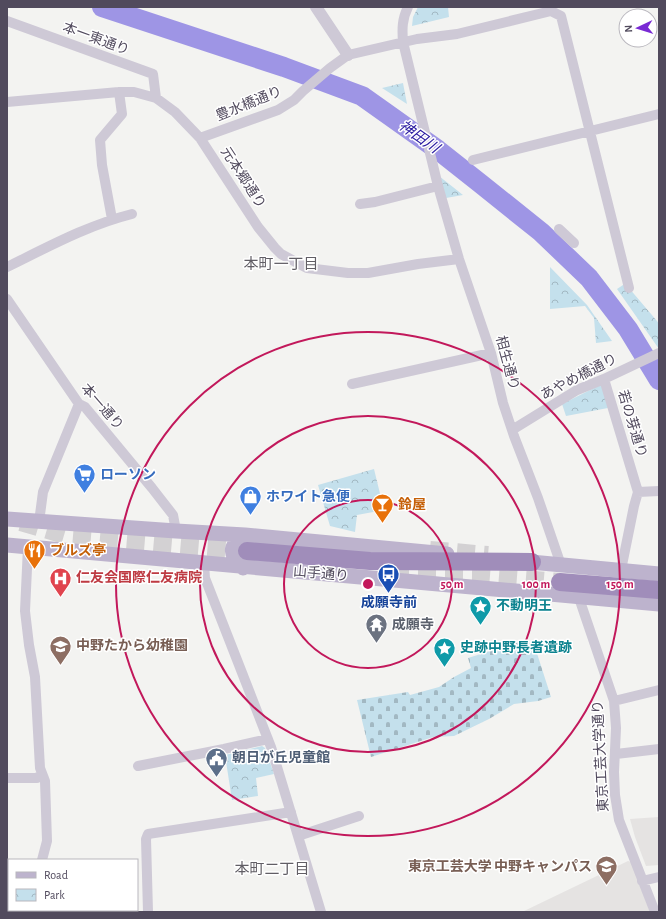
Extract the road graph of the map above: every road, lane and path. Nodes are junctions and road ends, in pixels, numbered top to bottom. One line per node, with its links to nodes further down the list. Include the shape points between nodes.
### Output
1 (316, 7): 5 (street)
2 (408, 7): 4 (street, via 402,25)
3 (7, 21): 7 (street, 本一東通り, via 153,74)
4 (403, 42): 5 (street); 10 (street, via 457,34 551,11 561,16); 13 (street, 相生通り)
5 (348, 55): 11 (street, 豊水橋通り, via 294,100 278,110)
6 (119, 92): 7 (street, 元本郷通り, via 134,92); 8 (street, 元本郷通り); 16 (street, via 122,114 100,140)
7 (156, 98): 11 (street, 元本郷通り, via 175,112)
8 (7, 102)
9 (659, 114): 10 (street)
10 (590, 131): 12 (street); 21 (street)
11 (200, 138): 19 (street, 元本郷通り, via 262,232 282,254 307,268 368,273 418,264)
12 (473, 160)
13 (438, 186): 14 (street); 19 (street, 相生通り)
14 (360, 204)
15 (132, 214): 16 (street)
16 (112, 219): 20 (street)
17 (559, 229): 18 (street)
18 (574, 243)
19 (460, 262): 23 (street, 相生通り)
20 (7, 267)
21 (629, 288)
22 (7, 299): 27 (street, 本一通り)
23 (491, 353): 26 (street); 28 (street, 相生通り)
24 (659, 353): 25 (street, あやめ橋通り)
25 (604, 379): 28 (street, あやめ橋通り, via 577,390); 30 (street, 若の芽通り)
26 (352, 384)
27 (79, 404): 32 (street, via 43,492); 33 (street, 本一通り, via 85,407 173,515)
28 (512, 430): 40 (street, 相生通り, via 538,498)
29 (659, 491): 30 (street)
30 (638, 492): 39 (street)
31 (7, 519): 32 (main road, 山手通り)
32 (39, 522): 33 (main road, 山手通り)
33 (176, 531): 36 (main road, 山手通り)
34 (7, 545): 35 (main road, 山手通り)
35 (28, 547): 38 (main road, 山手通り); 51 (street, via 25,611 35,677)
36 (245, 551): 37 (highway, via 370,561); 38 (main road, 山手通り); 43 (main road, 山手通り)
37 (532, 562): 40 (main road)
38 (204, 564): 47 (street, via 205,578)
39 (621, 570): 40 (main road); 41 (main road)
40 (560, 573): 42 (highway)
41 (659, 574)
42 (659, 590)
43 (579, 598): 44 (main road, 山手通り); 46 (street, 東京工芸大学通り)
44 (659, 604)
45 (659, 690): 46 (street)
46 (614, 701): 49 (street, 東京工芸大学通り)
47 (268, 739): 50 (street); 53 (street)
48 (659, 749): 49 (street)
49 (616, 754): 58 (street, 東京工芸大学通り, via 614,780 619,820)
50 (138, 766)
51 (42, 774): 52 (street, via 37,778); 56 (street, via 45,781 47,841)
52 (7, 778)
53 (291, 812): 55 (street); 59 (street, via 148,834)
54 (359, 816): 55 (street)
55 (298, 836): 60 (street)
56 (42, 859)
57 (659, 877): 58 (street)
58 (642, 881): 61 (street, 東京工芸大学通り)
59 (148, 912)
60 (321, 912)
61 (655, 912)

